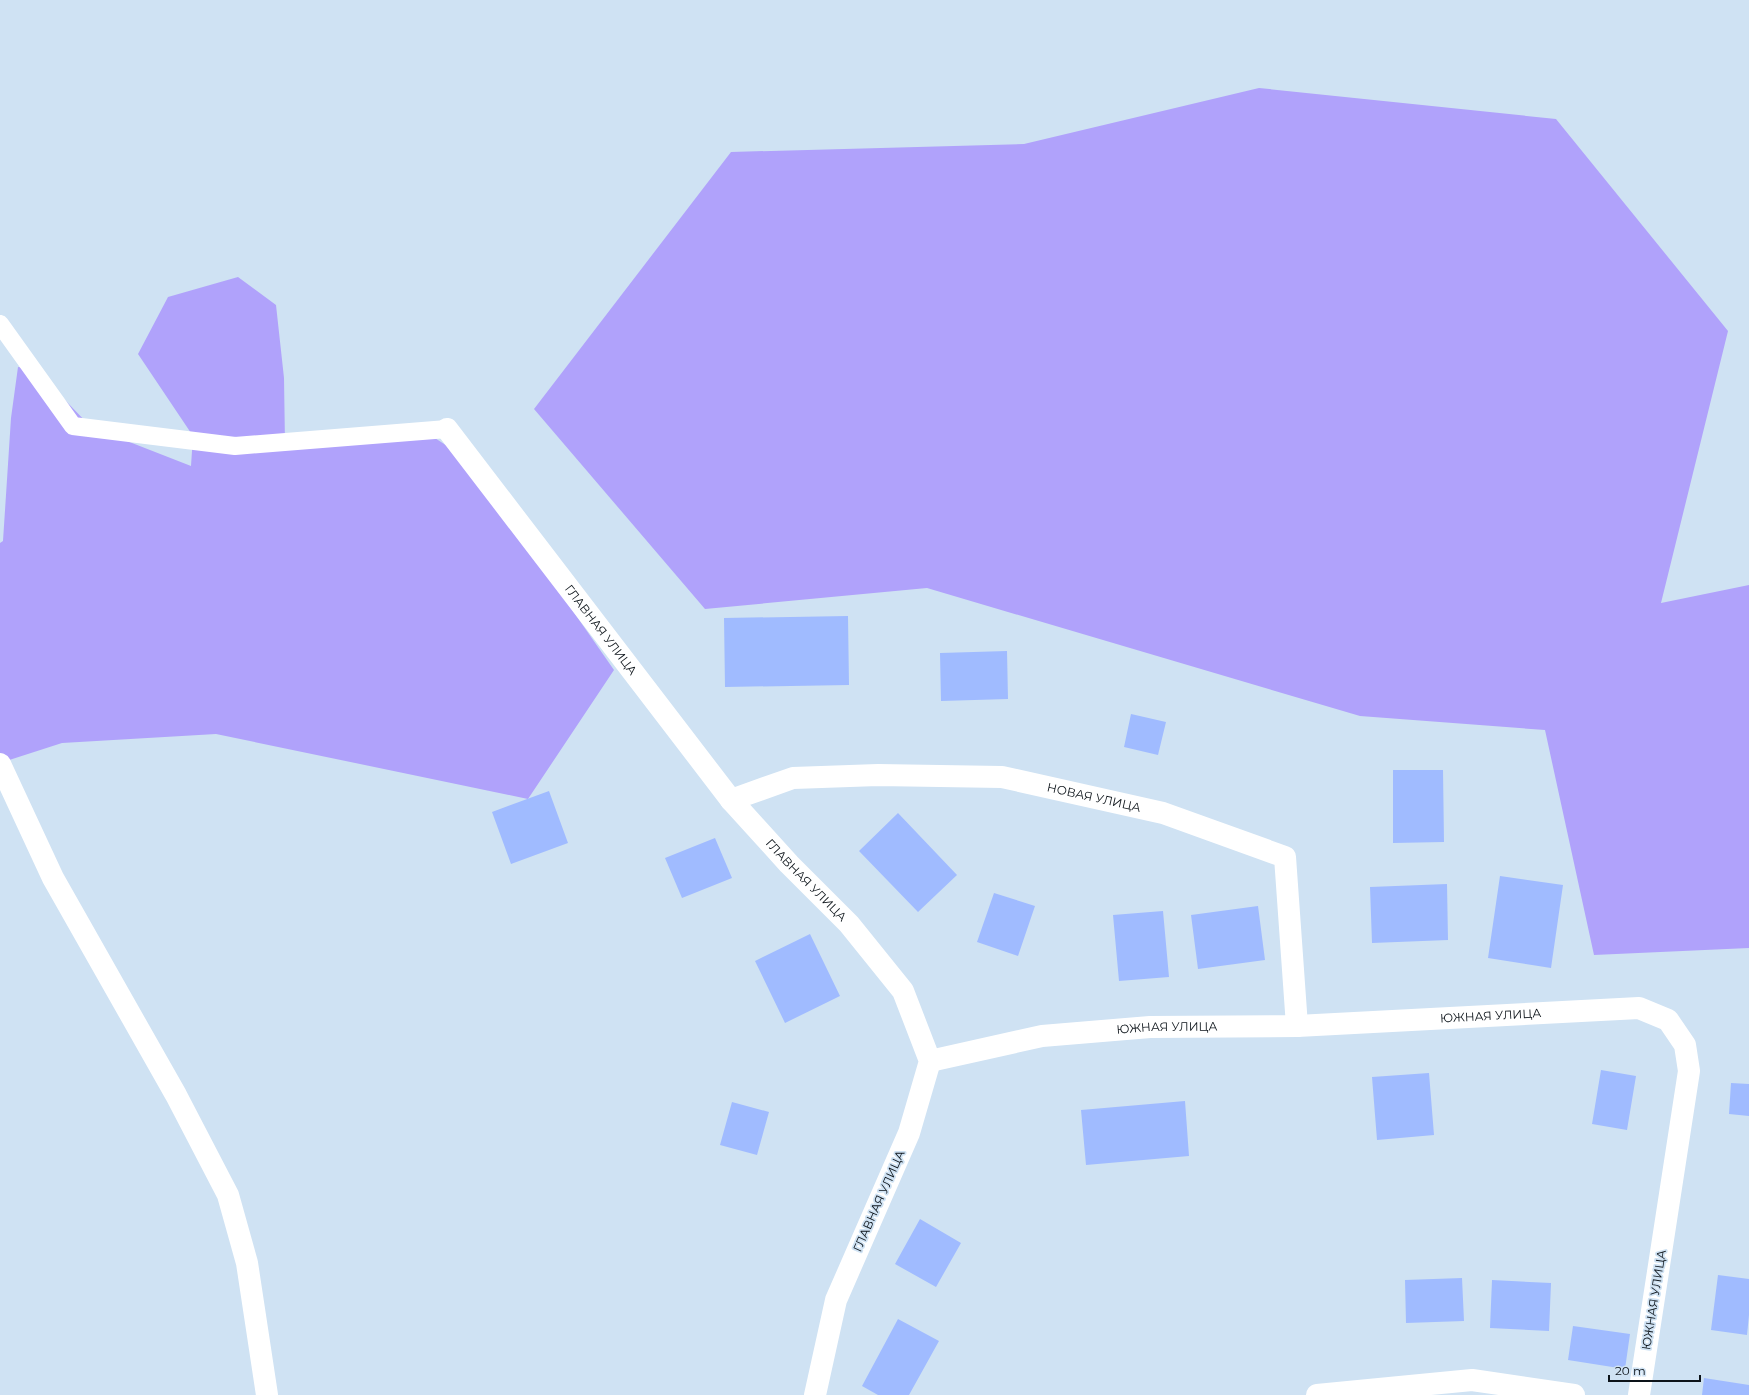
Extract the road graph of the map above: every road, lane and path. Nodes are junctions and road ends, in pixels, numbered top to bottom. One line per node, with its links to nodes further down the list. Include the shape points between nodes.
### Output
1 (0, 324): 2 (lane, via 73,426 235,446)
2 (447, 429): 4 (street, ГЛАВНАЯ УЛИЦА)
3 (0, 764): 7 (street, via 53,878 176,1095 228,1195 247,1263)
4 (731, 800): 5 (street, НОВАЯ УЛИЦА, via 793,778 878,775 1002,777 1163,813 1285,857); 6 (street, ГЛАВНАЯ УЛИЦА, via 789,864 849,924 903,991)
5 (1297, 1026): 6 (street, ЮЖНАЯ УЛИЦА, via 1150,1027 1042,1036); 11 (street, ЮЖНАЯ УЛИЦА, via 1639,1008 1668,1020 1685,1045 1689,1071)
6 (930, 1061): 8 (street, ГЛАВНАЯ УЛИЦА, via 909,1133 836,1300)
7 (267, 1395)
8 (815, 1395)
9 (1317, 1395): 10 (street, via 1472,1380)
10 (1574, 1395)
11 (1639, 1395)

